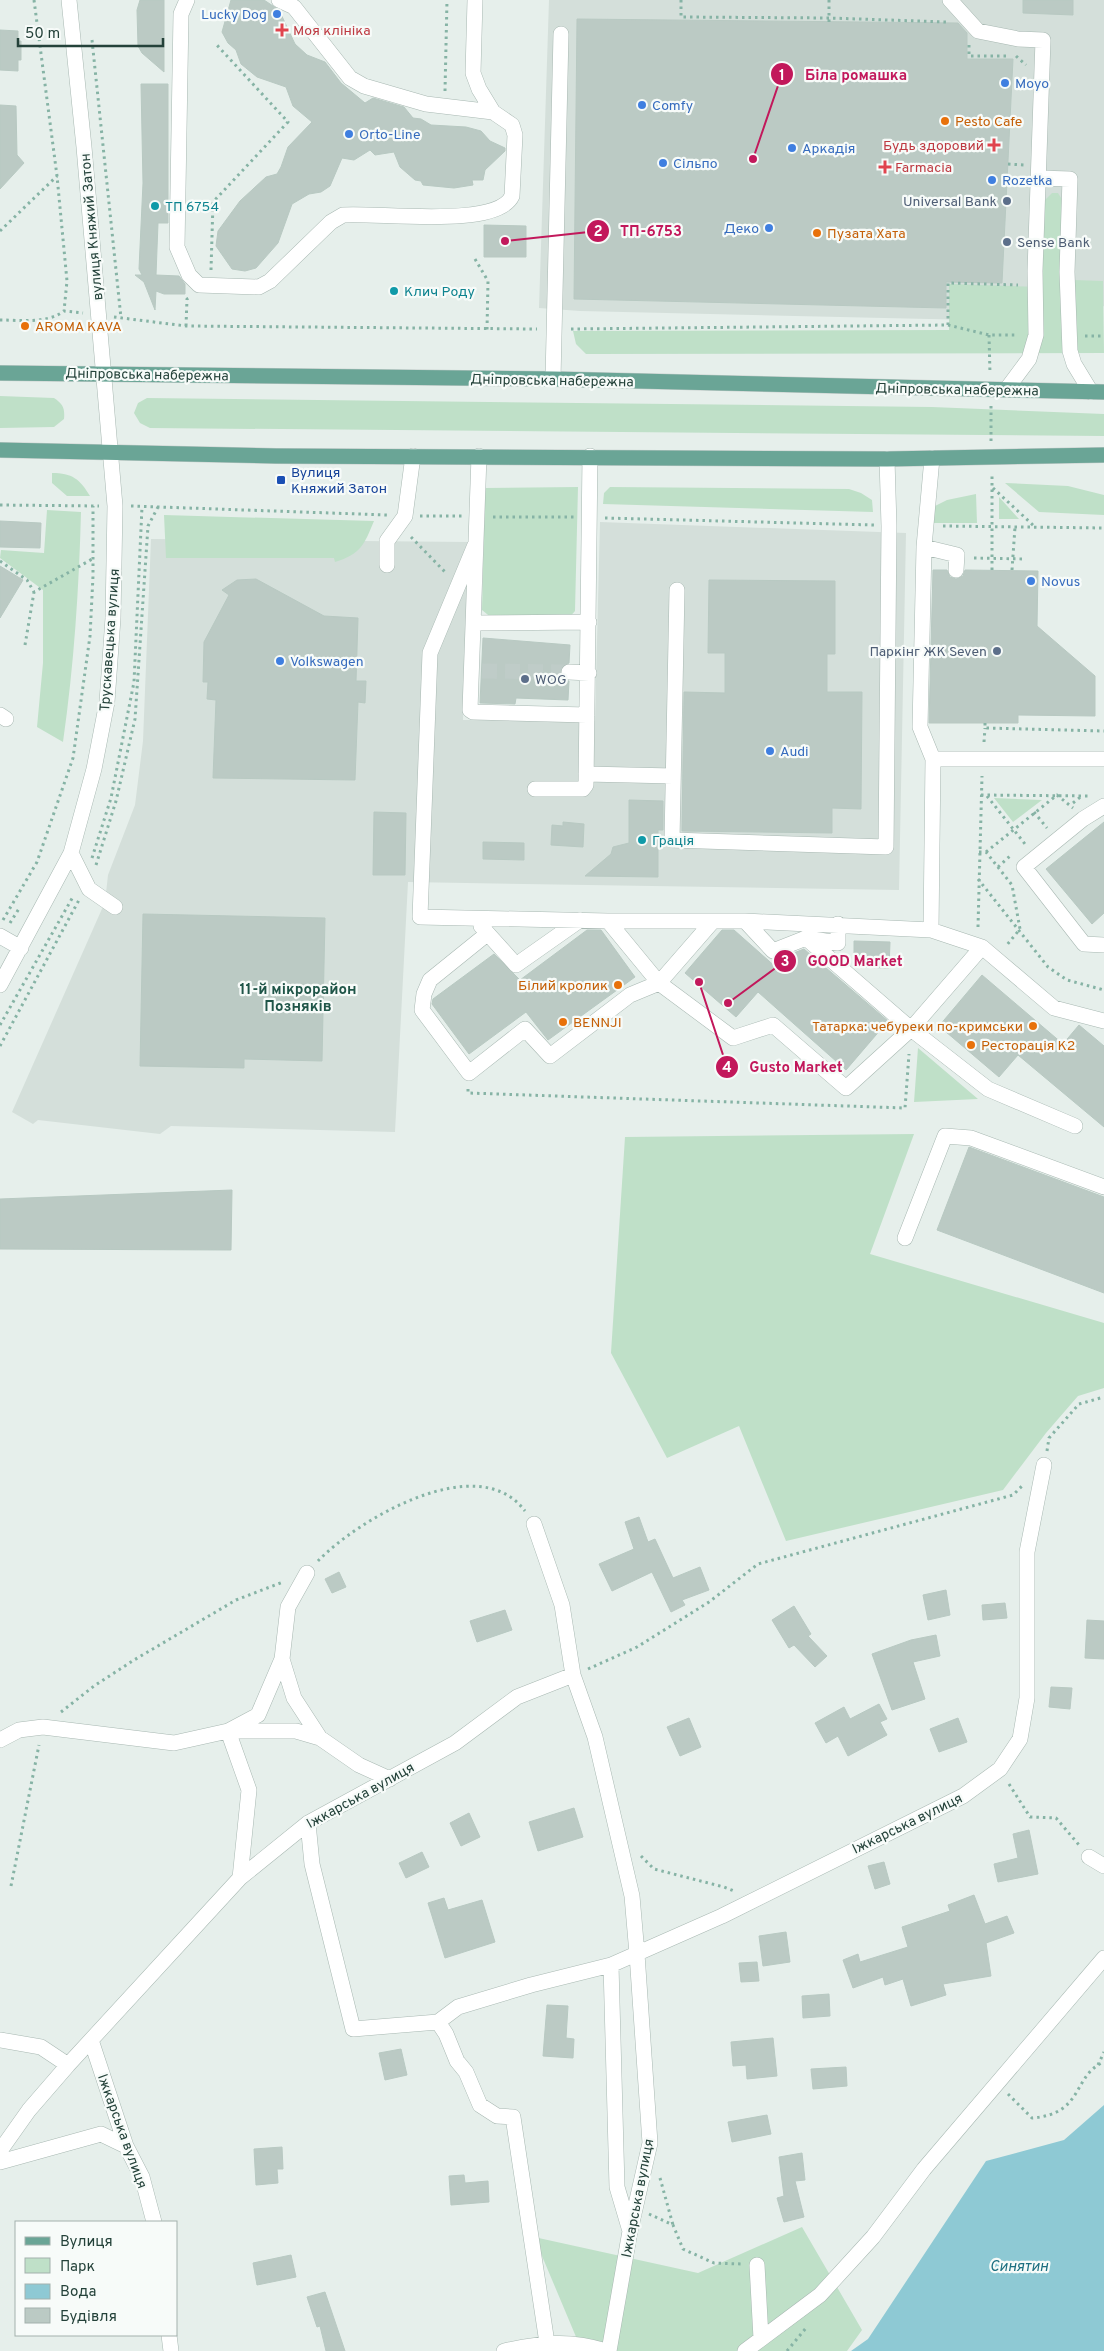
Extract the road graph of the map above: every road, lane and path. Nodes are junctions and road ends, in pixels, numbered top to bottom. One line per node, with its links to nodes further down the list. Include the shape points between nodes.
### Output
1 (34, 0): 20 (path)
2 (69, 0): 33 (street, вулиця Княжий Затон)
3 (187, 0): 25 (street, via 181,14 177,247 189,276 199,285)
4 (279, 0): 10 (street)
5 (446, 0): 18 (path)
6 (475, 0): 19 (street, via 473,73)
7 (681, 0): 11 (path, via 681,17)
8 (829, 0): 11 (path)
9 (950, 0): 21 (street, via 978,31 1043,40)
10 (294, 4): 18 (street, via 350,78 364,86 426,104)
11 (829, 20): 12 (path)
12 (948, 22)
13 (91, 30): 27 (path)
14 (561, 34): 34 (street)
15 (969, 39): 17 (path, via 969,56 1015,56)
16 (215, 43): 25 (path, via 288,122 213,202)
17 (1028, 66)
18 (445, 106): 19 (street)
19 (493, 112): 25 (street, via 512,125 515,135 509,203 456,218 342,215 270,281 259,287)
20 (58, 176): 22 (path); 26 (path, via 67,281)
21 (1038, 178): 36 (street, via 1034,344 1028,359); 37 (street, via 1070,179 1067,272 1070,351 1074,364)
22 (0, 231)
23 (475, 259): 30 (path, via 488,281)
24 (1025, 286): 28 (path, via 948,283)
25 (211, 287): 29 (path, via 187,299)
26 (64, 311)
27 (122, 318)
28 (948, 325)
29 (186, 326)
30 (487, 330)
31 (989, 335): 35 (path)
32 (0, 373): 33 (main road, Дніпровська набережна)
33 (103, 373): 34 (main road, Дніпровська набережна); 39 (street, вулиця Княжий Затон)
34 (553, 379): 35 (main road, Дніпровська набережна)
35 (990, 390): 36 (main road, Дніпровська набережна); 46 (path)
36 (1006, 390): 37 (main road, Дніпровська набережна)
37 (1098, 392)
38 (0, 450): 39 (main road)
39 (110, 454): 41 (main road); 50 (street, Трускавецька вулиця)
40 (1104, 455): 46 (main road)
41 (413, 456): 42 (main road); 52 (street)
42 (479, 456): 43 (main road); 53 (street)
43 (590, 456): 44 (main road); 54 (street)
44 (887, 458): 45 (main road); 55 (street)
45 (932, 458): 46 (main road); 56 (street)
46 (992, 458): 47 (path)
47 (992, 487): 57 (path); 58 (path)
48 (0, 505): 49 (path)
49 (93, 506): 50 (path); 63 (path)
50 (108, 506): 51 (path); 52 (path); 98 (street, Трускавецька вулиця, via 113,618 107,702 94,769)
51 (100, 514)
52 (405, 516): 53 (path); 69 (street, via 388,541); 73 (path, via 410,535)
53 (478, 517): 54 (path); 61 (street)
54 (590, 517): 55 (path); 76 (street)
55 (889, 526): 89 (street, via 886,847 672,840)
56 (926, 526): 57 (path); 62 (street)
57 (993, 526): 59 (path); 65 (path)
58 (1034, 526): 59 (path); 60 (path)
59 (1015, 527): 66 (path)
60 (1104, 528)
61 (475, 545): 73 (street); 77 (street)
62 (924, 547): 70 (street, via 956,555); 85 (street, via 920,727)
63 (94, 558): 75 (path); 111 (path, via 90,636 74,758 37,862)
64 (968, 558): 65 (path)
65 (992, 559): 66 (path); 71 (path)
66 (1013, 559): 67 (path); 72 (path)
67 (1026, 559)
68 (0, 562): 75 (path, via 27,580)
69 (387, 565)
70 (956, 570)
71 (992, 570)
72 (1012, 570)
73 (459, 587): 103 (street, via 430,653 420,917)
74 (677, 590): 89 (street)
75 (34, 592): 78 (path)
76 (589, 622): 77 (street); 80 (street)
77 (474, 623): 81 (street, via 477,671 470,710)
78 (25, 645)
79 (569, 672): 80 (street)
80 (589, 673): 81 (street)
81 (587, 715): 88 (street)
82 (985, 723): 83 (path)
83 (985, 728): 84 (path); 86 (path)
84 (1104, 731)
85 (933, 759): 86 (street); 110 (street)
86 (983, 759): 87 (street); 91 (path)
87 (1104, 759)
88 (586, 774): 89 (street); 90 (street, via 583,789)
89 (673, 776)
90 (535, 789)
91 (982, 795): 92 (path); 96 (path)
92 (987, 795): 93 (path); 95 (path)
93 (1057, 795): 94 (path); 95 (path)
94 (1100, 801): 99 (street)
95 (1013, 829): 97 (path); 99 (path)
96 (980, 852): 97 (path); 100 (path)
97 (986, 852): 109 (path, via 1012,885)
98 (71, 853): 102 (street, via 89,889); 116 (street, Трускавецька вулиця)
99 (1034, 858): 114 (street, via 1024,867 1084,944)
100 (978, 878): 109 (path); 115 (path, via 977,922)
101 (22, 904): 111 (path)
102 (115, 907)
103 (475, 919): 104 (street); 112 (street)
104 (580, 920): 105 (street); 112 (street, via 516,965)
105 (608, 921): 106 (street); 118 (street)
106 (714, 921): 107 (street); 118 (street)
107 (745, 921): 108 (street); 113 (street, via 773,950)
108 (838, 924): 110 (street); 113 (street, via 838,943)
109 (1020, 929): 117 (path); 120 (path, via 1048,967 1067,980)
110 (931, 930): 115 (street)
111 (0, 932): 116 (street)
112 (487, 934): 123 (street, via 430,980 424,994 422,1010)
113 (806, 938): 122 (street)
114 (1104, 945)
115 (982, 947): 121 (street, via 1054,1008); 122 (street)
116 (21, 948): 119 (street, Трускавецька вулиця)
117 (1004, 949)
118 (659, 983): 122 (street, via 732,1038 773,1025 846,1088); 123 (street, via 630,995 550,1056 525,1029)
119 (0, 985)
120 (1104, 990)
121 (1104, 1021)
122 (911, 1029): 123 (path, via 906,1108 468,1093); 124 (street, via 988,1089)
123 (469, 1073)
124 (1075, 1126)
125 (1104, 1187): 126 (street, via 971,1138 945,1136)
126 (904, 1238)
127 (1104, 1397): 128 (path, via 1079,1404 1049,1438)
128 (1044, 1465): 132 (path, via 1013,1495 758,1564 709,1602 637,1647); 137 (street, Іжкарська вулиця, via 1027,1552 1027,1698 1020,1739)
129 (534, 1524): 130 (path, via 517,1501 498,1491 474,1487 441,1489 411,1499 336,1543); 132 (street, Іжкарська вулиця, via 562,1605)
130 (307, 1573): 131 (street, via 288,1607); 133 (path, via 236,1600 94,1686)
131 (282, 1658): 134 (street, via 258,1715); 135 (street, via 294,1698)
132 (573, 1675): 138 (street, Іжкарська вулиця, via 517,1697 455,1743); 146 (street, Іжкарська вулиця, via 595,1737 630,1888)
133 (43, 1727): 134 (street, via 174,1743); 136 (street, via 19,1730); 144 (path)
134 (228, 1731): 135 (street, via 296,1731); 143 (street, via 249,1790)
135 (320, 1738): 138 (street, via 359,1765)
136 (0, 1740)
137 (1000, 1769): 141 (path, via 1030,1817 1056,1818); 145 (street, Іжкарська вулиця, via 963,1796)
138 (390, 1778): 139 (street, Іжкарська вулиця)
139 (308, 1823): 143 (street, Іжкарська вулиця); 149 (street, via 312,1864 353,2029)
140 (639, 1855): 145 (path, via 654,1869 724,1887)
141 (1089, 1857): 142 (street)
142 (1104, 1866)
143 (240, 1878): 151 (street, Іжкарська вулиця)
144 (10, 1886)
145 (752, 1901): 146 (street, Іжкарська вулиця)
146 (637, 1954): 148 (street); 161 (street, Іжкарська вулиця, via 650,2144)
147 (1104, 1958): 156 (street)
148 (611, 1965): 149 (street, via 458,2007); 164 (street, via 617,2187)
149 (438, 2022): 168 (street, via 480,2105 497,2116 512,2117)
150 (0, 2040): 154 (street, via 41,2047)
151 (91, 2040): 154 (street, Іжкарська вулиця); 157 (street, Іжкарська вулиця)
152 (1104, 2052): 155 (path)
153 (1104, 2062): 155 (path)
154 (68, 2065): 158 (street, Іжкарська вулиця, via 29,2110)
155 (1098, 2065): 156 (path, via 1070,2103 1048,2116 1032,2118)
156 (997, 2083): 167 (street, via 924,2169 873,2236 820,2294)
157 (126, 2146): 159 (street, via 101,2134); 162 (street, Іжкарська вулиця, via 142,2177)
158 (0, 2151)
159 (0, 2162)
160 (658, 2171): 163 (path)
161 (635, 2208): 163 (path); 164 (street, Іжкарська вулиця)
162 (154, 2221)
163 (674, 2225): 165 (path, via 683,2249 714,2263)
164 (630, 2230): 171 (street, Іжкарська вулиця)
165 (756, 2265): 167 (street)
166 (169, 2336): 169 (street)
167 (761, 2338): 172 (street)
168 (547, 2343): 170 (street); 171 (street, via 563,2342)
169 (171, 2351)
170 (504, 2351)
171 (607, 2351)
172 (745, 2351)

